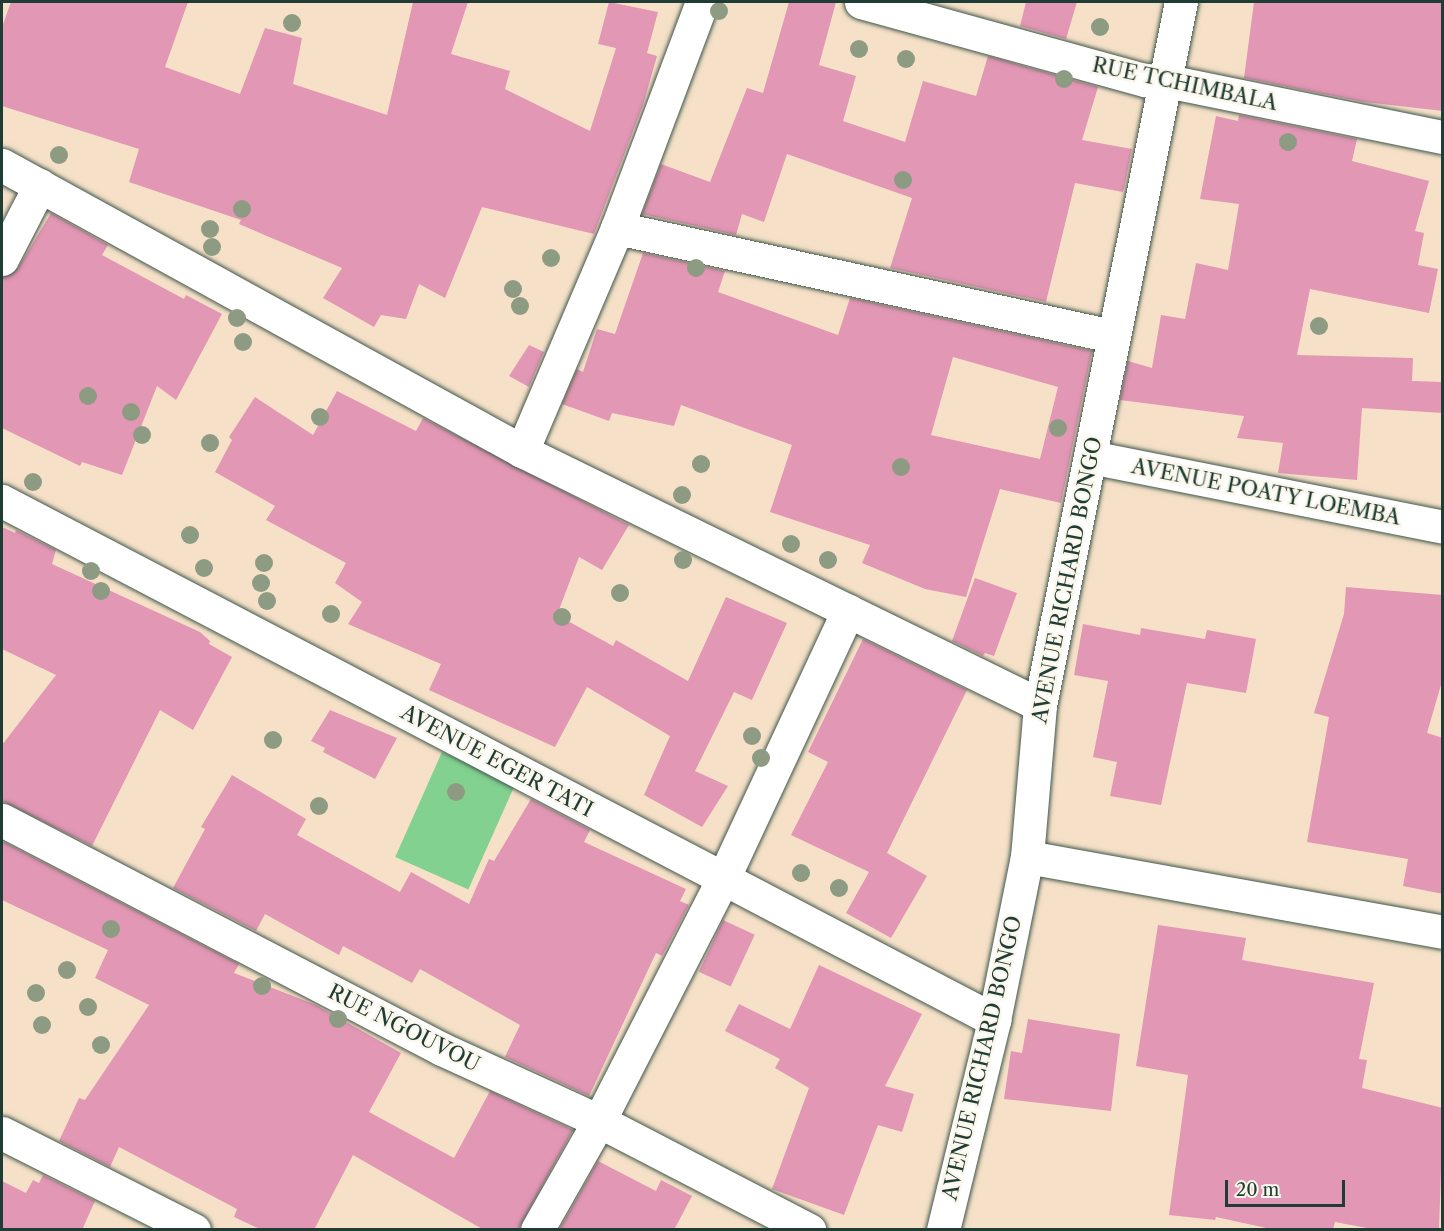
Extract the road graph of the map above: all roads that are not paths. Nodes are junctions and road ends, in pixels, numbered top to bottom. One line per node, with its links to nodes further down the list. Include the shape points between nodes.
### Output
1 (702, 2): 8 (street)
2 (861, 2): 4 (street, RUE TCHIMBALA, via 1145,80)
3 (1181, 2): 4 (street, AVENUE RICHARD BONGO)
4 (1167, 81): 5 (street, RUE TCHIMBALA); 10 (street, AVENUE RICHARD BONGO)
5 (1443, 137)
6 (2, 165): 7 (street)
7 (40, 185): 9 (street); 11 (street)
8 (618, 228): 10 (street); 11 (street)
9 (2, 259)
10 (1112, 336): 12 (street, AVENUE RICHARD BONGO)
11 (522, 450): 15 (street)
12 (1090, 457): 14 (street, AVENUE POATY LOEMBA); 16 (street, AVENUE RICHARD BONGO)
13 (2, 501): 19 (street, AVENUE EGER TATI)
14 (1443, 527)
15 (848, 611): 16 (street); 19 (street)
16 (1040, 705): 18 (street, AVENUE RICHARD BONGO)
17 (2, 820): 22 (street, RUE NGOUVOU, via 441,1049)
18 (1027, 857): 20 (street); 21 (street, AVENUE RICHARD BONGO)
19 (723, 879): 21 (street, AVENUE EGER TATI); 22 (street)
20 (1443, 932)
21 (994, 1020): 27 (street, AVENUE RICHARD BONGO)
22 (599, 1121): 25 (street); 26 (street, RUE NGOUVOU)
23 (2, 1132): 24 (street)
24 (194, 1230)
25 (537, 1230)
26 (809, 1230)
27 (943, 1230)

